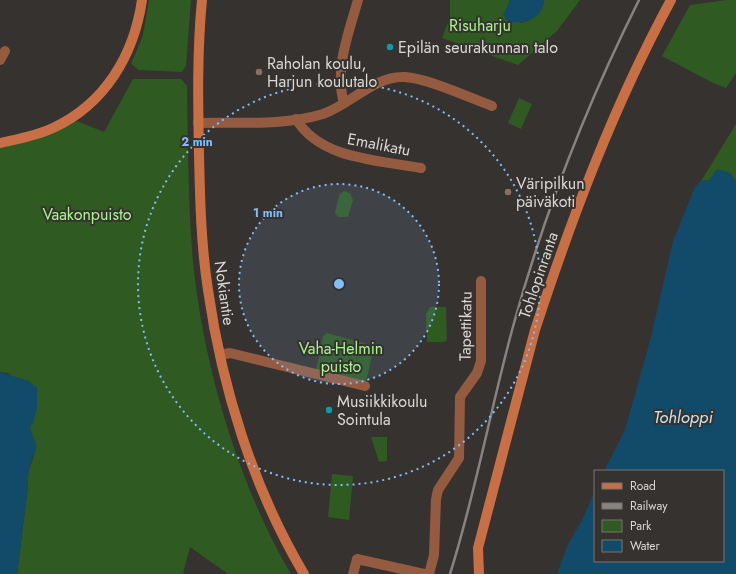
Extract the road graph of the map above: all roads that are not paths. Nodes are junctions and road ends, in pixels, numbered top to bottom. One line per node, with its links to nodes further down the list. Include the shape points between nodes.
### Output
1 (142, 0): 9 (street, via 130,49 107,86 92,102 72,118 53,128)
2 (202, 0): 8 (street, Nokiantie)
3 (358, 0): 5 (street, via 341,67)
4 (671, 0): 18 (street, Tohlopinranta, via 602,144 542,307 478,548)
5 (344, 103): 6 (street, via 380,83 405,76); 7 (street, via 322,114)
6 (492, 106)
7 (296, 119): 8 (street, via 261,123); 10 (street, Emalikatu, via 307,134 349,156)
8 (198, 123): 12 (street, Nokiantie, via 203,248)
9 (0, 143)
10 (421, 168)
11 (481, 281): 17 (street, Tapettikatu, via 481,361 477,373 460,397 459,458 438,490 434,555)
12 (220, 355): 13 (street, via 230,353); 14 (street, Nokiantie, via 253,465 286,542)
13 (365, 386)
14 (304, 574)
15 (353, 574): 16 (street, via 357,559)
16 (424, 574)
17 (429, 574)
18 (479, 574)

